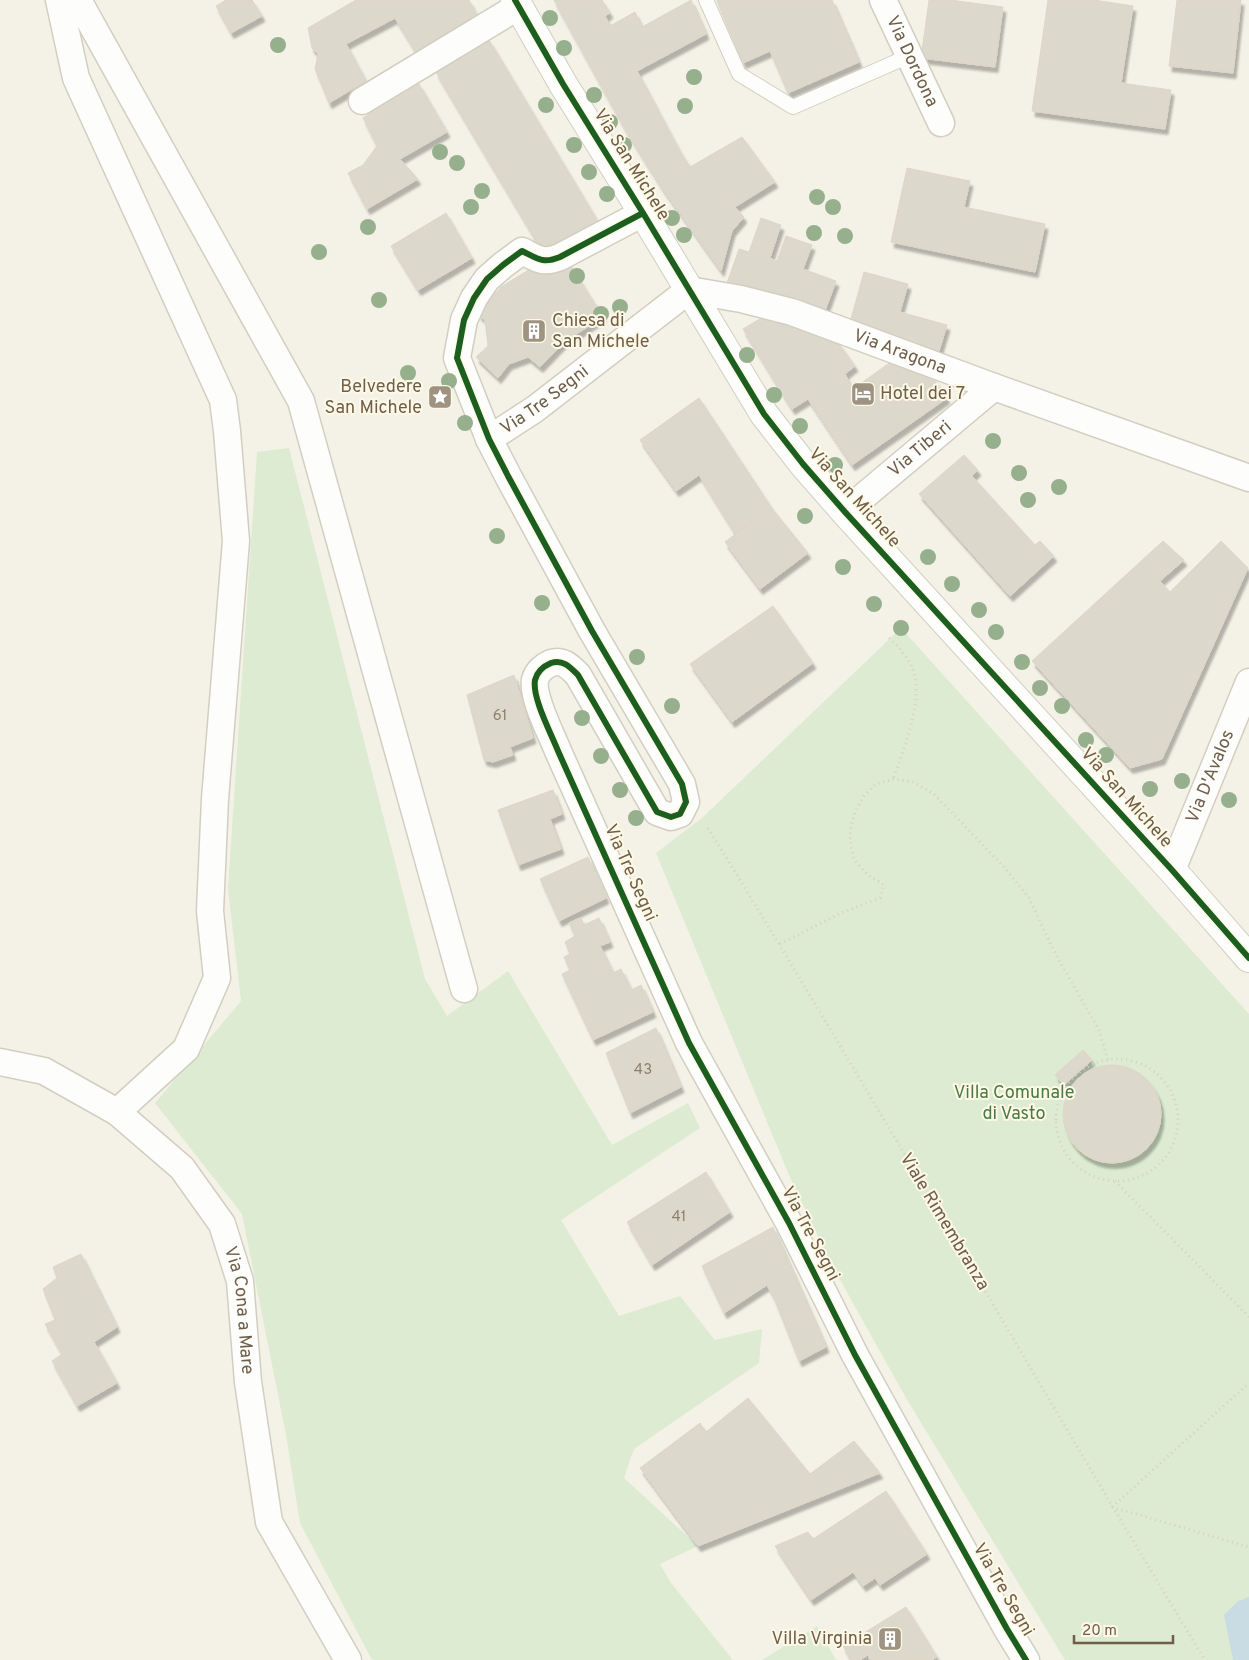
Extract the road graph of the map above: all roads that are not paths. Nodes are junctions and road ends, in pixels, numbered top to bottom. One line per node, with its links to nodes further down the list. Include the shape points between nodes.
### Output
1 (59, 0): 20 (street, via 76,78 223,400 236,541 215,799 210,911 217,978 186,1049)
2 (78, 0): 18 (street, via 301,401)
3 (706, 0): 6 (lane, via 739,74 793,107)
4 (883, 0): 6 (street, Via Dordona)
5 (517, 3): 7 (street); 9 (street, Via San Michele)
6 (909, 56): 8 (street, Via Dordona)
7 (362, 101)
8 (941, 123)
9 (643, 213): 10 (street, Via San Michele); 12 (street, via 549,261 522,251 487,279 474,298 464,320 457,358)
10 (689, 290): 11 (street, Via Aragona, via 792,312); 12 (street, Via Tre Segni, via 534,409); 14 (street, Via San Michele, via 764,414)
11 (994, 387): 13 (street, Via Aragona); 14 (street, Via Tiberi)
12 (489, 439): 22 (street, Via Tre Segni, via 592,632 682,784 686,802 680,814 671,817 657,812 578,674 567,664 556,661 544,667 536,677 535,687 558,751 689,1043 789,1223 855,1355)
13 (1249, 478)
14 (845, 512): 16 (street, Via San Michele)
15 (1249, 682): 16 (street, Via D'Avalos)
16 (1172, 870): 17 (street, Via San Michele)
17 (1249, 958)
18 (464, 989)
19 (0, 1062): 20 (street, Via Cona a Mare, via 44,1071)
20 (117, 1112): 21 (street, Via Cona a Mare, via 182,1168 222,1224 240,1281 248,1382 269,1522)
21 (348, 1660)
22 (1026, 1660)

